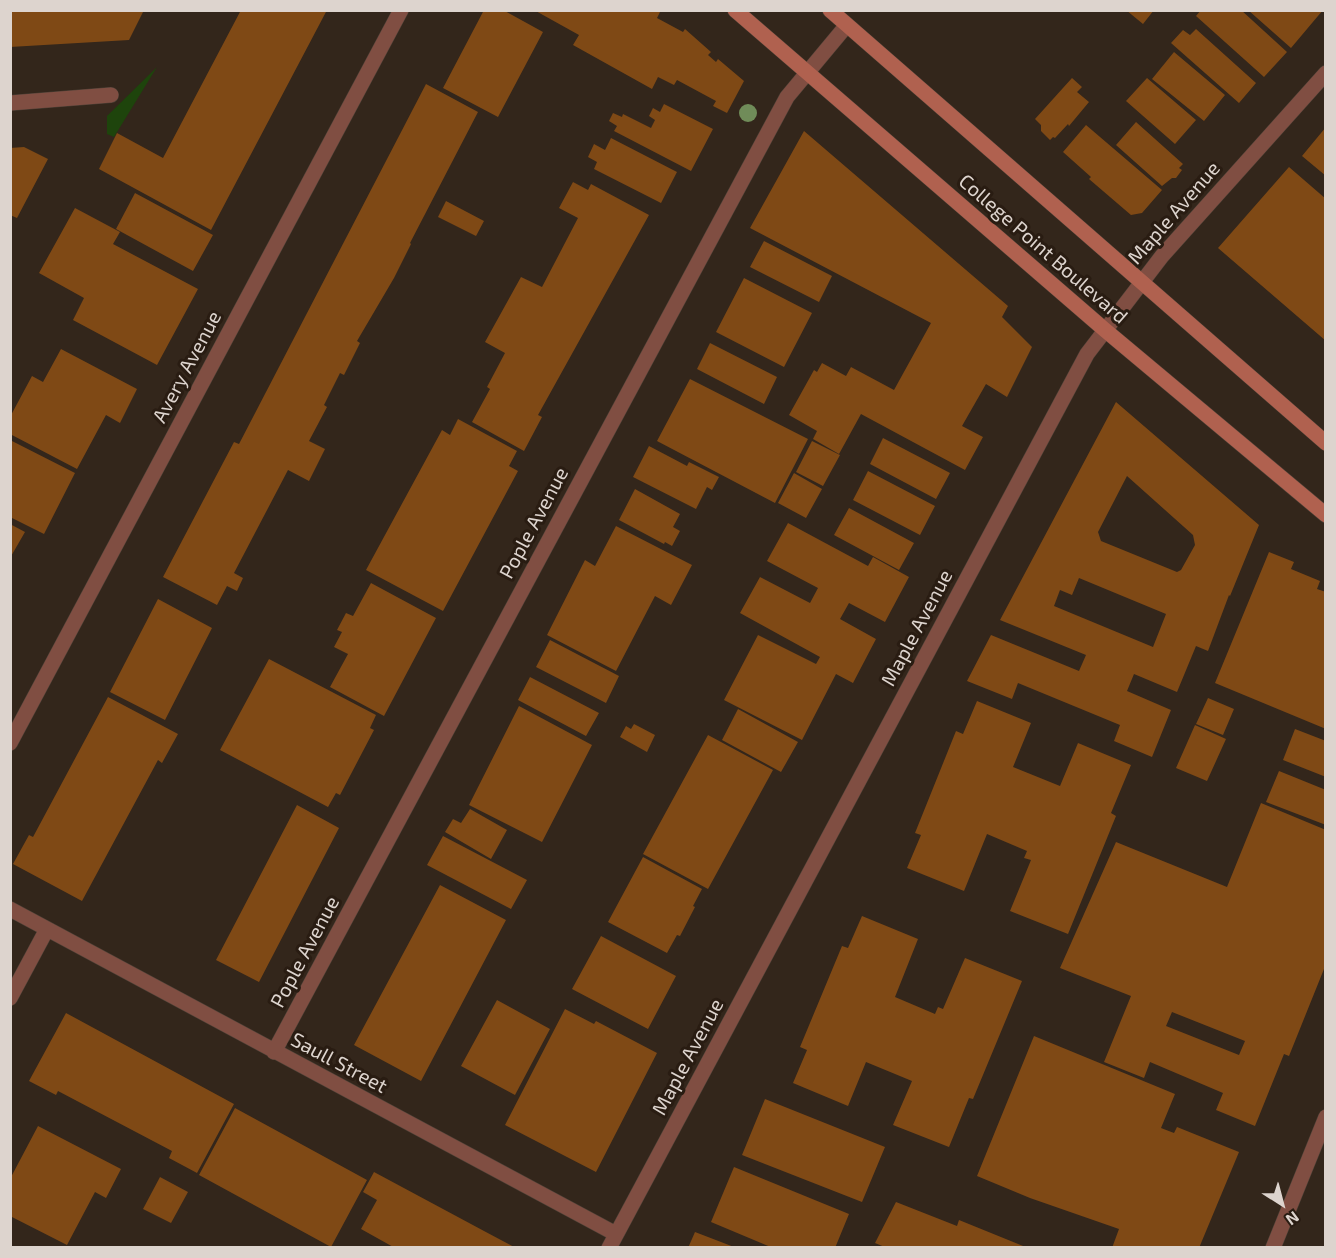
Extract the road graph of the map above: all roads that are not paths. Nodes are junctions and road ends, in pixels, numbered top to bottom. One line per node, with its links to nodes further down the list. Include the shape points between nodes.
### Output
1 (401, 10): 13 (street, Avery Avenue)
2 (735, 10): 6 (main road, College Point Boulevard)
3 (830, 10): 4 (main road, College Point Boulevard)
4 (847, 25): 6 (street, Pople Avenue); 9 (main road, College Point Boulevard)
5 (1326, 73): 9 (street, Maple Avenue)
6 (807, 74): 10 (main road, College Point Boulevard); 17 (street, Pople Avenue, via 787,97)
7 (111, 94): 8 (street)
8 (10, 103)
9 (1141, 284): 10 (street, Maple Avenue); 11 (main road, College Point Boulevard)
10 (1105, 330): 12 (main road, College Point Boulevard); 19 (street, Maple Avenue, via 1081,364)
11 (1326, 442)
12 (1326, 515)
13 (10, 742)
14 (10, 909): 15 (street, Saull Street)
15 (47, 929): 16 (street); 17 (street, Saull Street)
16 (10, 998)
17 (274, 1052): 19 (street, Saull Street)
18 (1326, 1117): 20 (street)
19 (612, 1241)
20 (1273, 1248)

